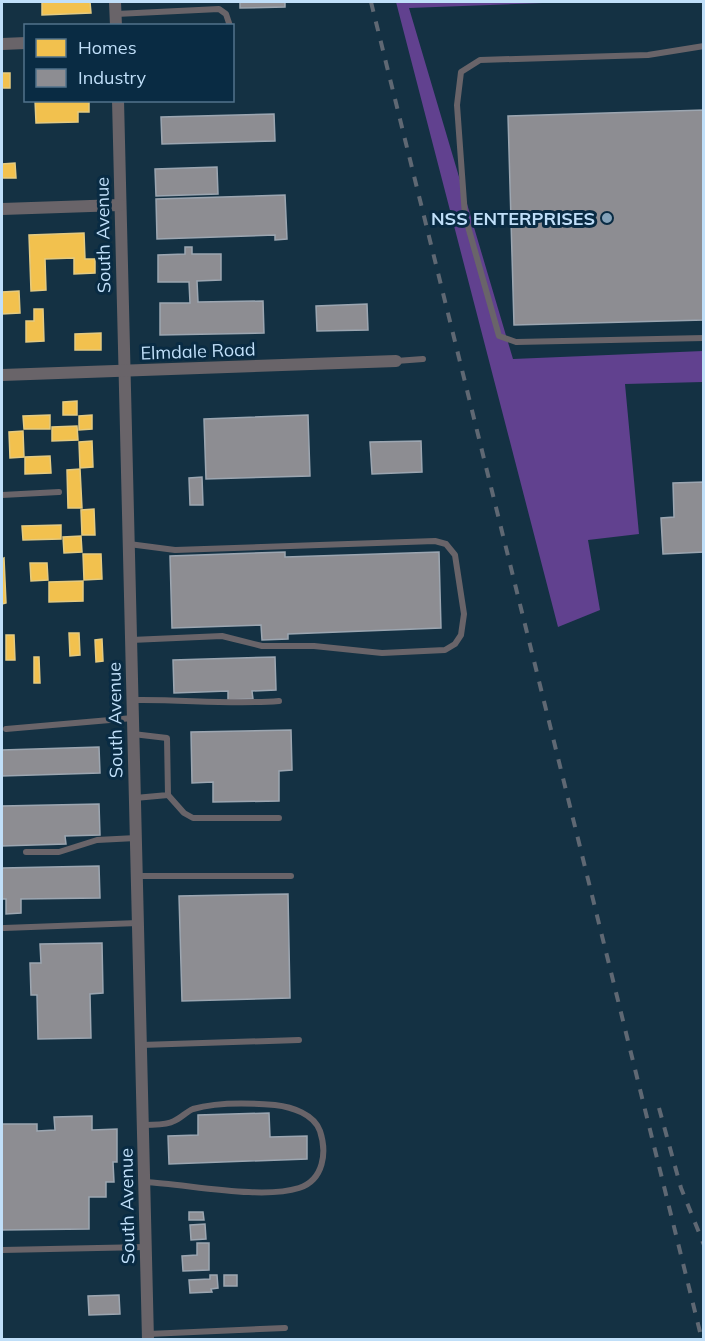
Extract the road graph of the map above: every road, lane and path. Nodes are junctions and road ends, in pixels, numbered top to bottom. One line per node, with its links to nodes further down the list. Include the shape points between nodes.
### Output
1 (115, 14): 2 (lane, via 219,9)
2 (229, 24)
3 (24, 43): 4 (street)
4 (2, 44)
5 (704, 46): 9 (lane, via 648,55 480,60 461,72 457,105 465,216 499,336 516,342)
6 (118, 102): 7 (street, South Avenue)
7 (120, 205): 8 (street); 12 (street, South Avenue)
8 (2, 209)
9 (704, 338)
10 (423, 359): 11 (lane)
11 (396, 361): 12 (street, Elmdale Road)
12 (124, 372): 13 (street, Elmdale Road); 16 (street, South Avenue)
13 (2, 375)
14 (58, 492): 15 (lane)
15 (2, 495)
16 (129, 543): 17 (street, South Avenue); 17 (lane, via 175,550 435,541 446,544 455,555 464,614 461,635 445,650 382,653 314,646 262,646 222,636)
17 (131, 640): 18 (street, South Avenue)
18 (132, 700): 19 (lane, via 184,699 227,704); 20 (street, South Avenue)
19 (279, 701)
20 (133, 718): 21 (lane); 22 (street, South Avenue)
21 (6, 729)
22 (133, 734): 23 (lane, via 167,738); 24 (street, South Avenue)
23 (168, 795): 24 (lane); 25 (lane, via 193,818)
24 (135, 798): 26 (street, South Avenue)
25 (279, 818)
26 (136, 838): 27 (lane, via 97,840 59,852); 28 (street, South Avenue)
27 (26, 852)
28 (137, 876): 29 (lane); 30 (street, South Avenue)
29 (291, 876)
30 (138, 923): 31 (lane); 33 (street, South Avenue)
31 (4, 928)
32 (298, 1040): 33 (lane)
33 (141, 1045): 34 (street, South Avenue)
34 (143, 1125): 35 (street, South Avenue); 35 (lane, via 168,1123 205,1107 276,1105 299,1110 317,1122 324,1143 323,1163 316,1177 300,1188 268,1192)
35 (144, 1182): 36 (street, South Avenue)
36 (146, 1247): 37 (lane); 39 (street, South Avenue)
37 (2, 1250)
38 (285, 1328): 39 (lane)
39 (148, 1337)

